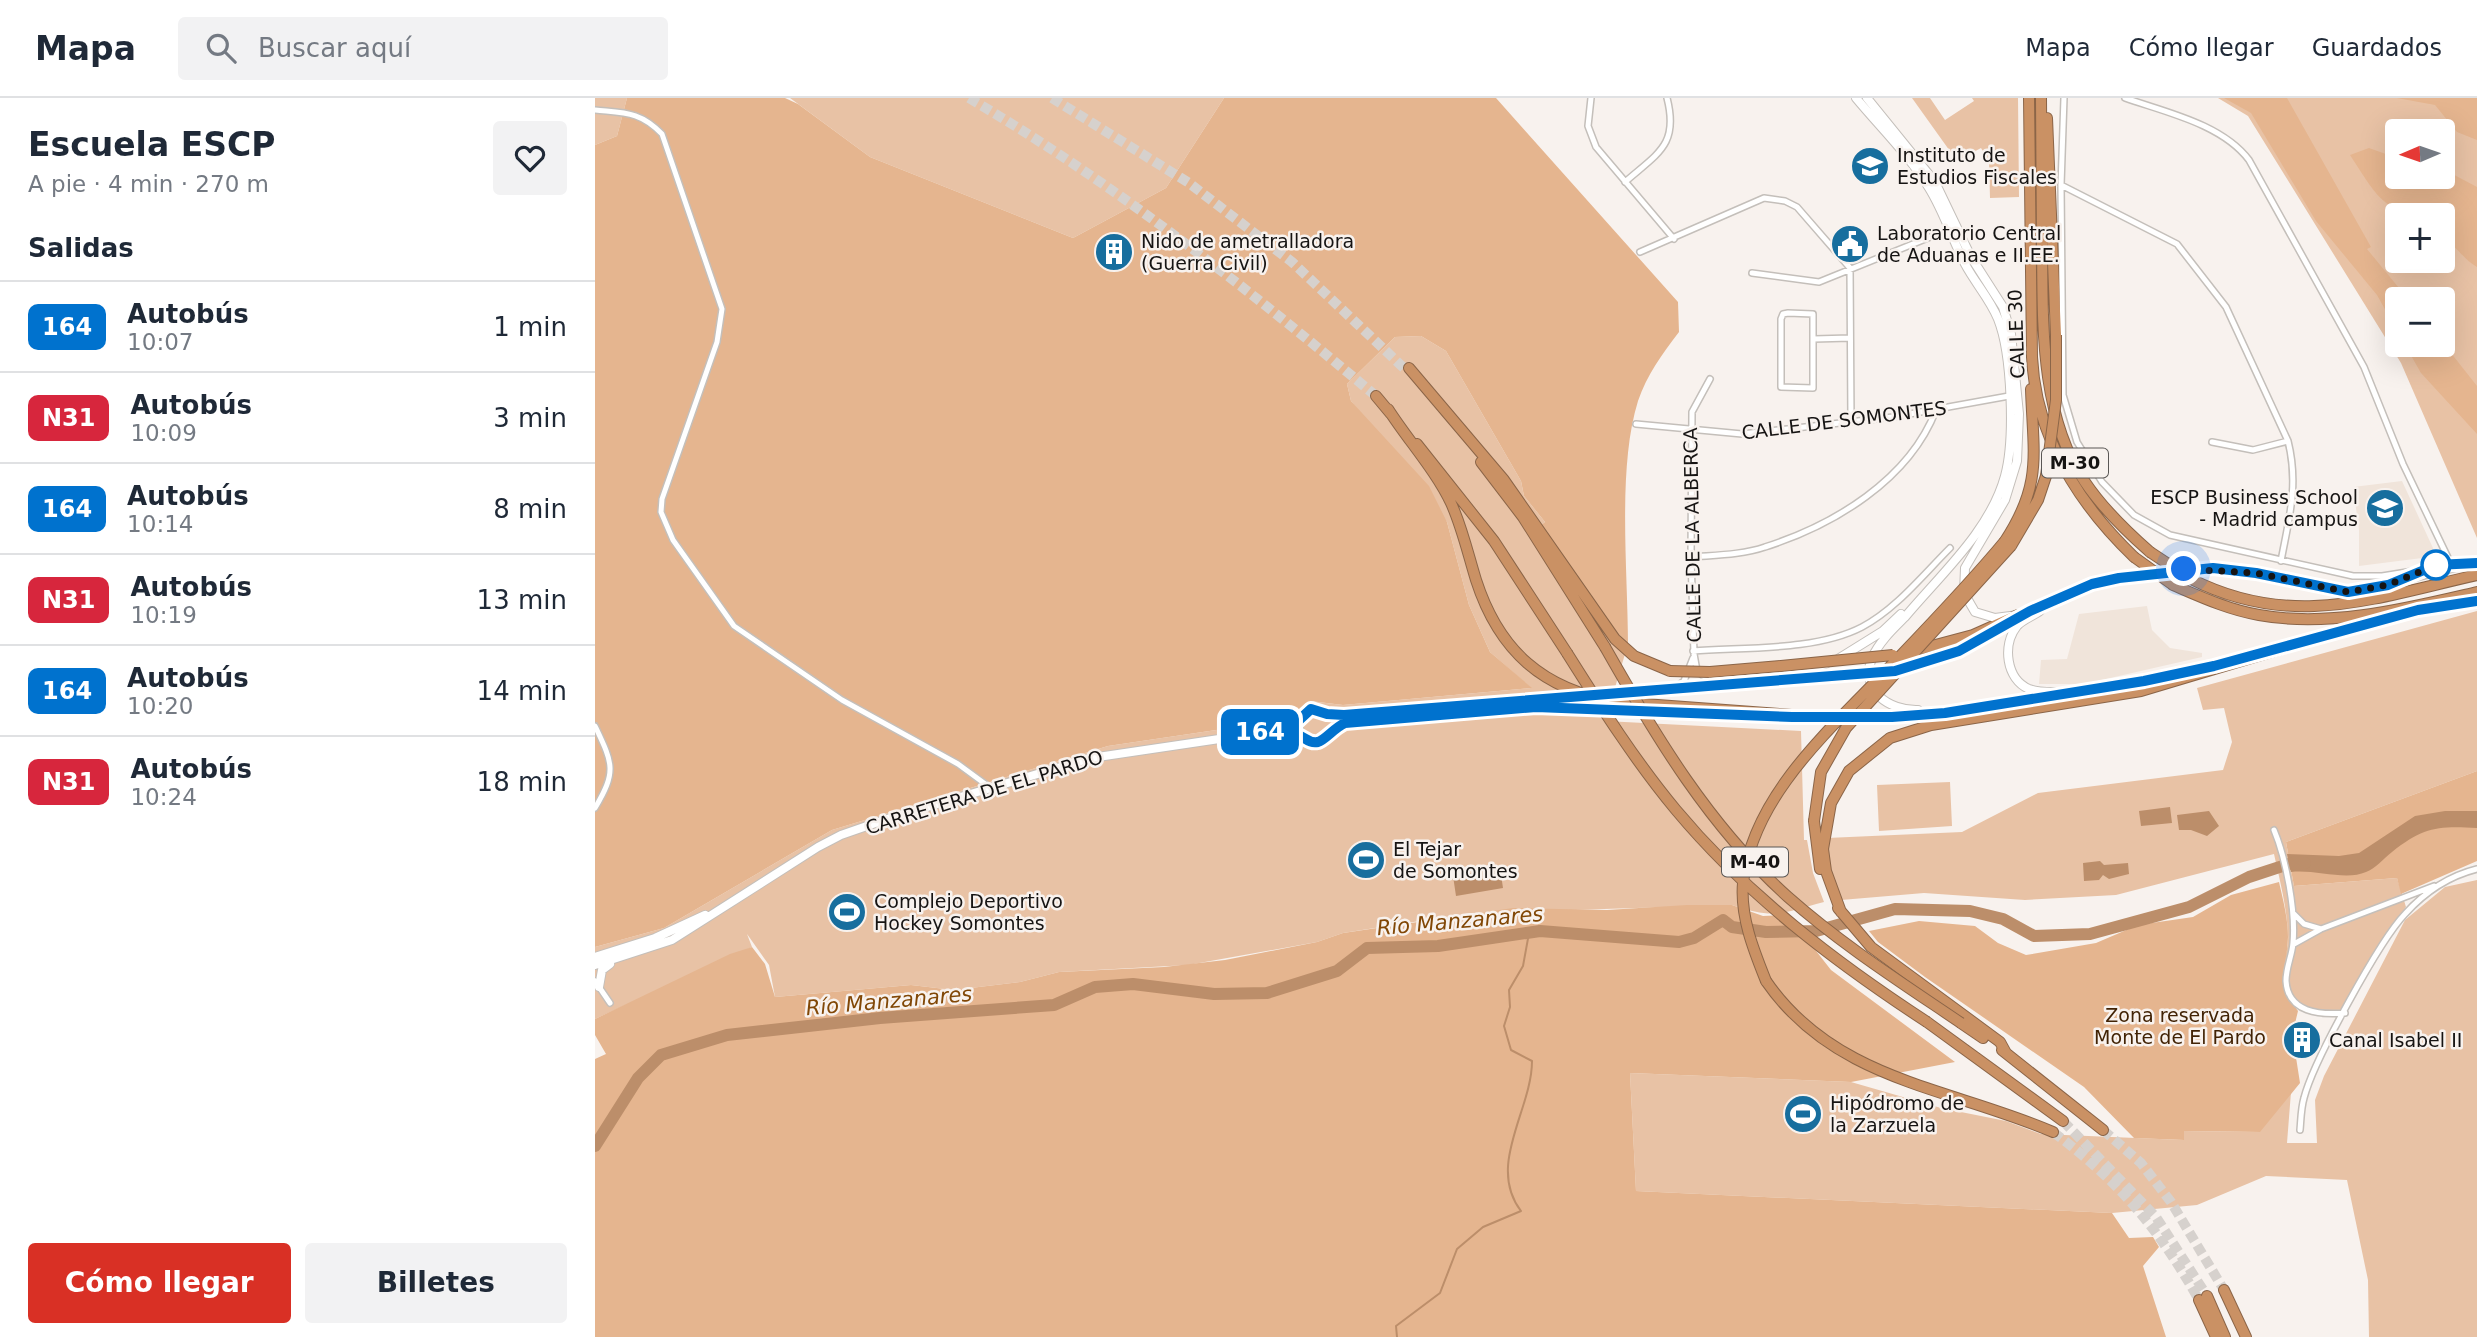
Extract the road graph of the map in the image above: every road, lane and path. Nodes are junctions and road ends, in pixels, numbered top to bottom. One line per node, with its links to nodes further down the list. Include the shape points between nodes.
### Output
1 (1591, 98): 11 (street, via 1587,117 1591,137)
2 (1667, 98): 11 (street, via 1671,136 1663,149)
3 (1856, 98): 13 (street, via 1921,175)
4 (1867, 98): 52 (street, via 1935,182 1971,257 2003,307 2011,334 2019,428 2017,461 2005,500 1965,568 1963,585 1972,608 1988,618)
5 (2029, 98): 20 (highway, CALLE 30 / M-30)
6 (2041, 98): 44 (highway, CALLE 30 / M-30, bridge, via 2044,329 2056,411 2064,441 2084,481 2116,522 2150,552 2191,579 2234,598 2280,607 2354,604)
7 (2046, 98): 31 (highway, bridge, via 2055,414 2038,500)
8 (2064, 98): 12 (street)
9 (2125, 98): 33 (street, via 2213,131 2241,150 2364,367)
10 (595, 110): 69 (street, via 645,118 662,134 722,309 717,342 662,499 661,512 673,540 734,626 842,700 958,764)
11 (1625, 182): 14 (street)
12 (2061, 185): 29 (street, via 2177,244 2227,307); 35 (street, via 2063,395 2077,442 2102,482 2134,514 2170,535)
13 (1950, 229): 16 (street); 23 (street, via 1999,321)
14 (1674, 239): 15 (street); 16 (street, via 1752,203 1775,198 1797,207)
15 (1640, 252)
16 (1850, 268): 17 (street, via 1819,282); 18 (street)
17 (1752, 273)
18 (1850, 338): 19 (street); 26 (street)
19 (1814, 339): 19 (street, via 1814,386 1782,388 1783,314 1812,313)
20 (2033, 368): 31 (highway, via 2035,468); 47 (highway, CALLE 30 / M-30, bridge, via 2054,449 2076,490 2105,529 2173,585 2229,608 2305,619 2355,615)
21 (1710, 379): 28 (street, CALLE DE LA ALBERCA, via 1692,412)
22 (1375, 396): 24 (highway, M-40)
23 (2009, 396): 25 (street, CALLE DE SOMONTES); 42 (street, via 2010,457 2001,489 1981,526)
24 (1388, 409): 63 (highway, via 1448,497 1497,629 1539,673 1589,697 1617,702); 85 (highway, M-40, bridge, via 1494,541 1641,764 1718,856 1826,953)
25 (1936, 410): 26 (street, CALLE DE SOMONTES); 34 (street, via 1914,450 1849,510 1765,547)
26 (1851, 421): 28 (street, CALLE DE SOMONTES, via 1742,434)
27 (1636, 424): 28 (street, CALLE DE SOMONTES)
28 (1690, 428): 34 (street, CALLE DE LA ALBERCA)
29 (2288, 441): 30 (street, via 2253,450); 35 (street, via 2295,490)
30 (2212, 442)
31 (2008, 543): 75 (highway, bridge, via 1861,709 1821,772 1815,849 1827,889); 88 (highway, bridge, via 1812,748 1772,804 1746,865 1743,886 1751,940 1766,981 1796,1020 1870,1068)
32 (1949, 548): 54 (street, via 1889,609 1831,641)
33 (2442, 549): 37 (street); 38 (street)
34 (1691, 557): 54 (street, CALLE DE LA ALBERCA)
35 (2281, 561): 40 (street, via 2353,576)
36 (2477, 563): 39 (street)
37 (2443, 564): 38 (street); 40 (street)
38 (2451, 564): 39 (street)
39 (2465, 565): 43 (street)
40 (2426, 569): 43 (street)
41 (2477, 575): 44 (highway, CALLE 30 / M-30)
42 (1938, 577): 55 (street, via 1882,631 1836,659 1803,672); 61 (street, via 1873,655 1869,677 1874,690 1891,707 1906,710)
43 (2388, 585): 45 (street)
44 (2404, 591): 45 (highway)
45 (2348, 592): 48 (street, via 2242,571 2184,569 2092,584)
46 (2477, 592): 47 (highway, CALLE 30 / M-30)
47 (2465, 594): 50 (highway)
48 (2060, 598): 51 (street); 58 (street, via 2018,624 2010,637 2010,664 2021,684 2030,689)
49 (2477, 601): 50 (street)
50 (2442, 605): 53 (street)
51 (2030, 611): 52 (street); 55 (street, bridge, via 1959,651 1905,668)
52 (2018, 615): 84 (highway, M-40, bridge, via 1945,644 1893,655 1710,672 1670,670 1634,656 1615,639 1504,480 1408,369 1523,517 1671,757 1739,845 1834,935)
53 (2291, 646): 58 (street); 75 (highway, via 2141,691 1931,725 1877,746 1849,771 1825,824 1826,871)
54 (1693, 653): 56 (street, via 1697,670); 57 (street, via 1684,681)
55 (1744, 683): 56 (street)
56 (1718, 686): 57 (street)
57 (1673, 690): 59 (street)
58 (2091, 691): 61 (street)
59 (1644, 692)
60 (1487, 702): 62 (street)
61 (2012, 704): 63 (street, via 1920,715)
62 (1327, 714): 64 (street, via 1311,709); 66 (street)
63 (1833, 718): 66 (street, via 1536,707 1364,720)
64 (1298, 721): 67 (street, CARRETERA DE EL PARDO); 68 (street)
65 (595, 726): 70 (street, via 612,761 608,786)
66 (1331, 730): 68 (street, via 1317,742)
67 (1253, 734): 68 (street, CARRETERA DE EL PARDO); 69 (street, CARRETERA DE EL PARDO, via 1115,752)
68 (1300, 735)
69 (992, 789): 74 (street, CARRETERA DE EL PARDO, via 841,835)
70 (595, 808)
71 (2274, 830): 76 (street)
72 (2477, 869): 73 (street)
73 (2443, 882): 77 (street); 83 (street, via 2404,915)
74 (733, 901): 79 (street, CARRETERA DE EL PARDO, via 672,940); 80 (street, CARRETERA DE EL PARDO)
75 (1841, 912): 84 (highway, via 1871,947)
76 (2292, 912): 77 (street, via 2304,925); 78 (street)
77 (2321, 929): 78 (street)
78 (2293, 945): 83 (street, via 2286,982 2297,1004 2316,1014)
79 (644, 951): 80 (street, CARRETERA DE EL PARDO); 81 (street, via 607,966)
80 (595, 961)
81 (597, 984): 82 (street)
82 (610, 1003)
83 (2345, 1013): 87 (street, via 2304,1097)
84 (1962, 1019): 86 (highway, M-40)
85 (2063, 1121)
86 (2103, 1130)
87 (2299, 1130)
88 (2053, 1132)
89 (2224, 1290): 92 (highway)
90 (2216, 1337): 91 (highway, via 2203,1298)
91 (2225, 1337)
92 (2246, 1337)

